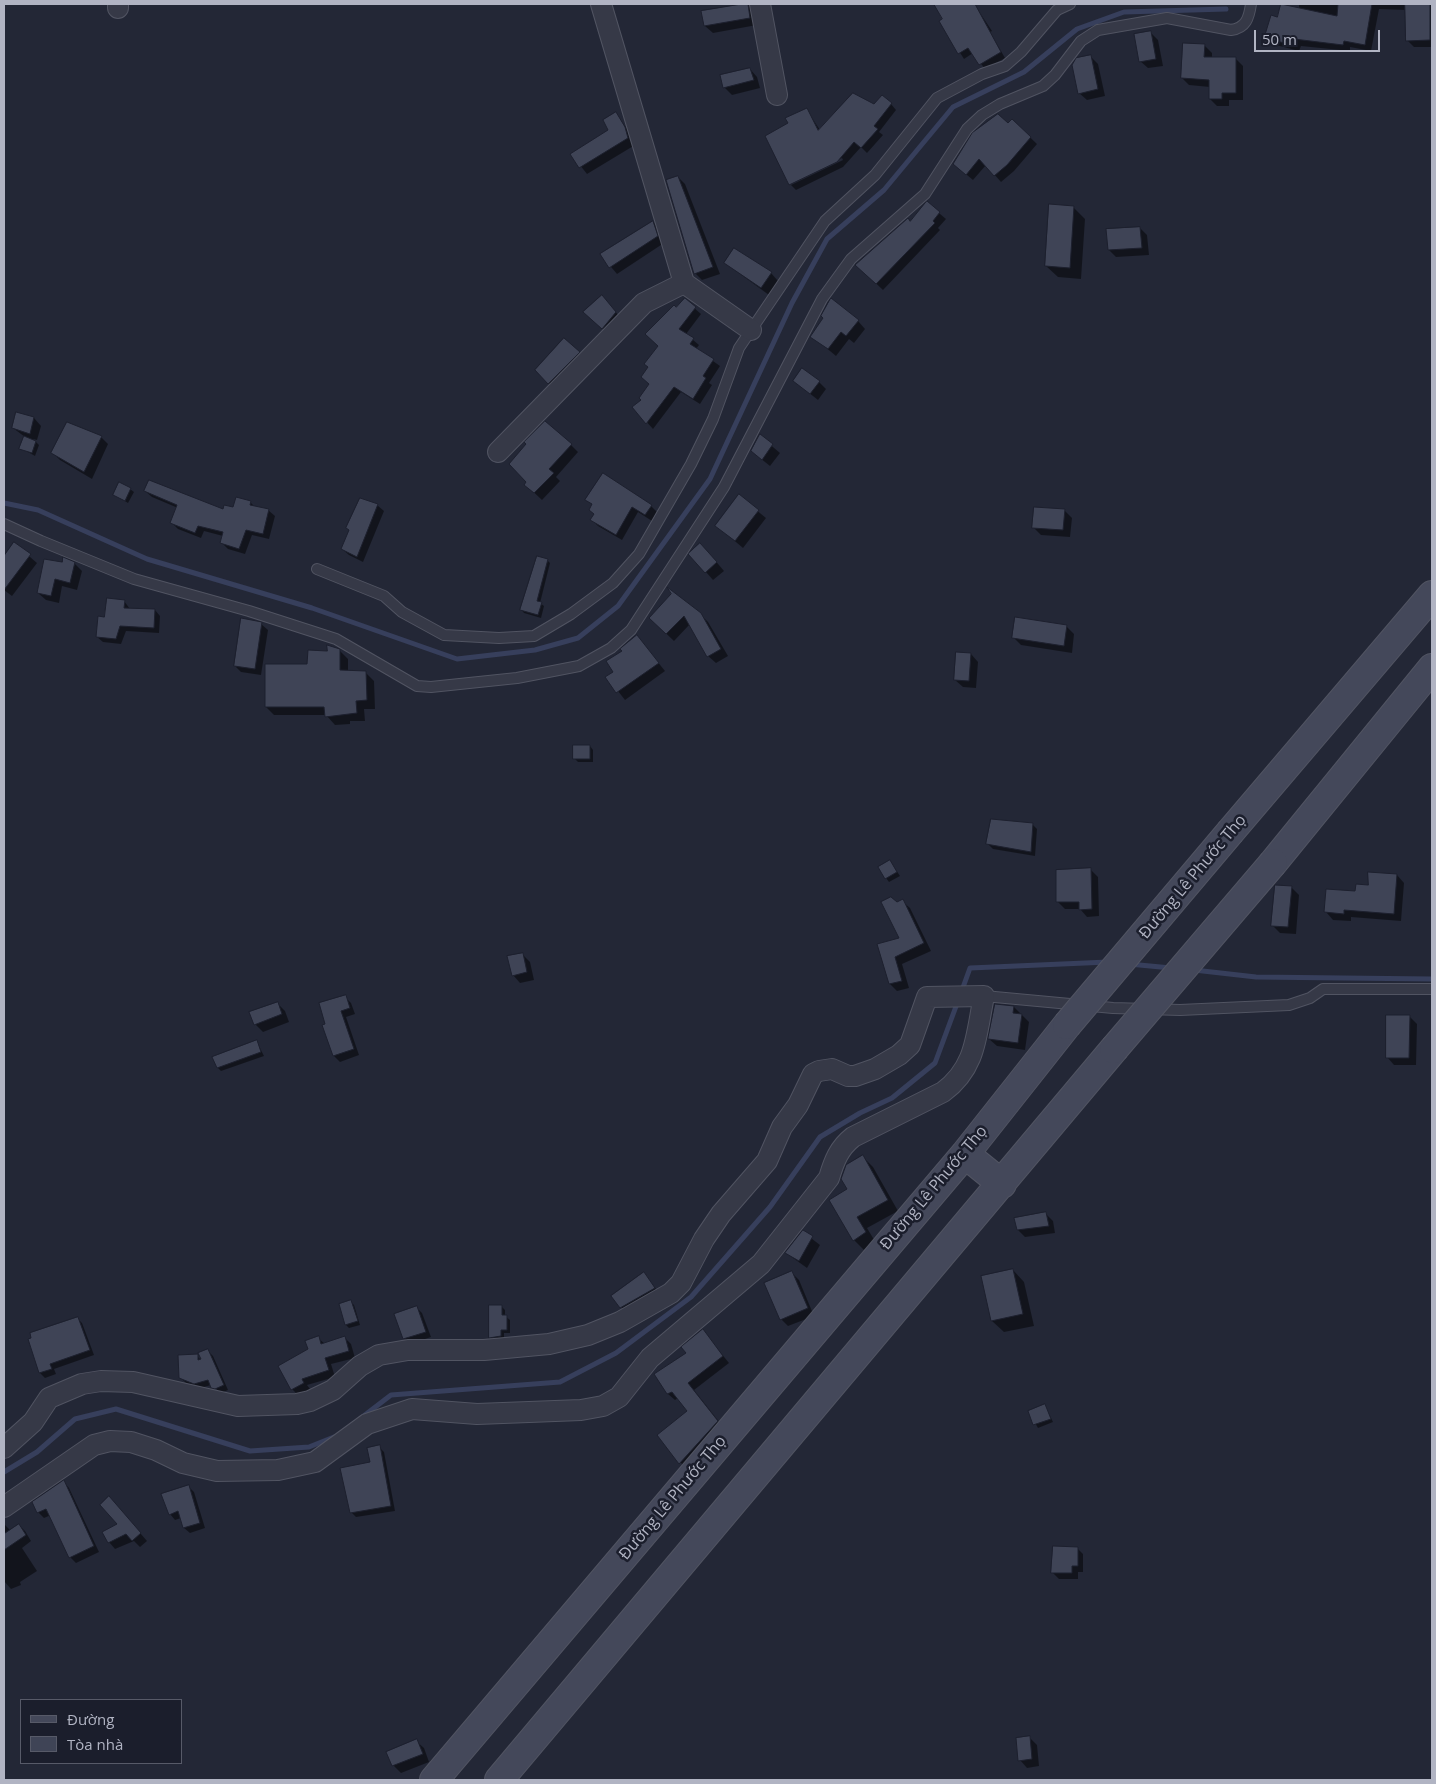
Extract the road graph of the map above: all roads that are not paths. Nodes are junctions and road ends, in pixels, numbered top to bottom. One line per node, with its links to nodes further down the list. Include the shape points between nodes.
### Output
1 (601, 4): 6 (street)
2 (760, 4): 5 (street)
3 (1070, 4): 7 (lane, via 1057,10 1005,66 982,74 930,104 875,175 825,221)
4 (1251, 4): 9 (lane, via 1245,23 1238,29 1167,18 1098,30 1081,42 1043,86 1000,104 967,129 925,194 851,259 822,299 724,487 631,630 611,648 579,666 517,678 417,686 336,639 134,578)
5 (777, 95)
6 (684, 283): 7 (street); 8 (street, via 644,303)
7 (751, 330): 10 (lane, via 739,348 713,419 691,464 640,554 613,583 534,636 444,635 402,612 384,596)
8 (498, 452)
9 (4, 524)
10 (316, 569)
11 (1432, 595): 15 (street, Đường Lê Phước Thọ, bridge, via 1066,1025)
12 (1432, 668): 16 (street, bridge, via 1273,863)
13 (1432, 990): 14 (lane, via 1324,989 1289,1005 1180,1010 1113,1008)
14 (979, 996): 17 (street, via 927,997 910,1045 886,1063 855,1076 832,1069 814,1074 798,1105 782,1126 767,1161 721,1214 682,1283 671,1293 620,1322 588,1335 549,1344 380,1354 332,1390 297,1404 238,1406 185,1396 144,1383 82,1384 48,1398 33,1422); 18 (street, via 971,1059 956,1082 844,1144 829,1178 761,1264 650,1358 612,1402 581,1410 548,1412 477,1414 412,1409 367,1424 315,1462 278,1470 217,1471 182,1463 131,1442 94,1444)
15 (965, 1154): 16 (street); 19 (street, Đường Lê Phước Thọ)
16 (1002, 1184): 20 (street)
17 (4, 1448)
18 (4, 1506)
19 (434, 1780)
20 (499, 1780)

